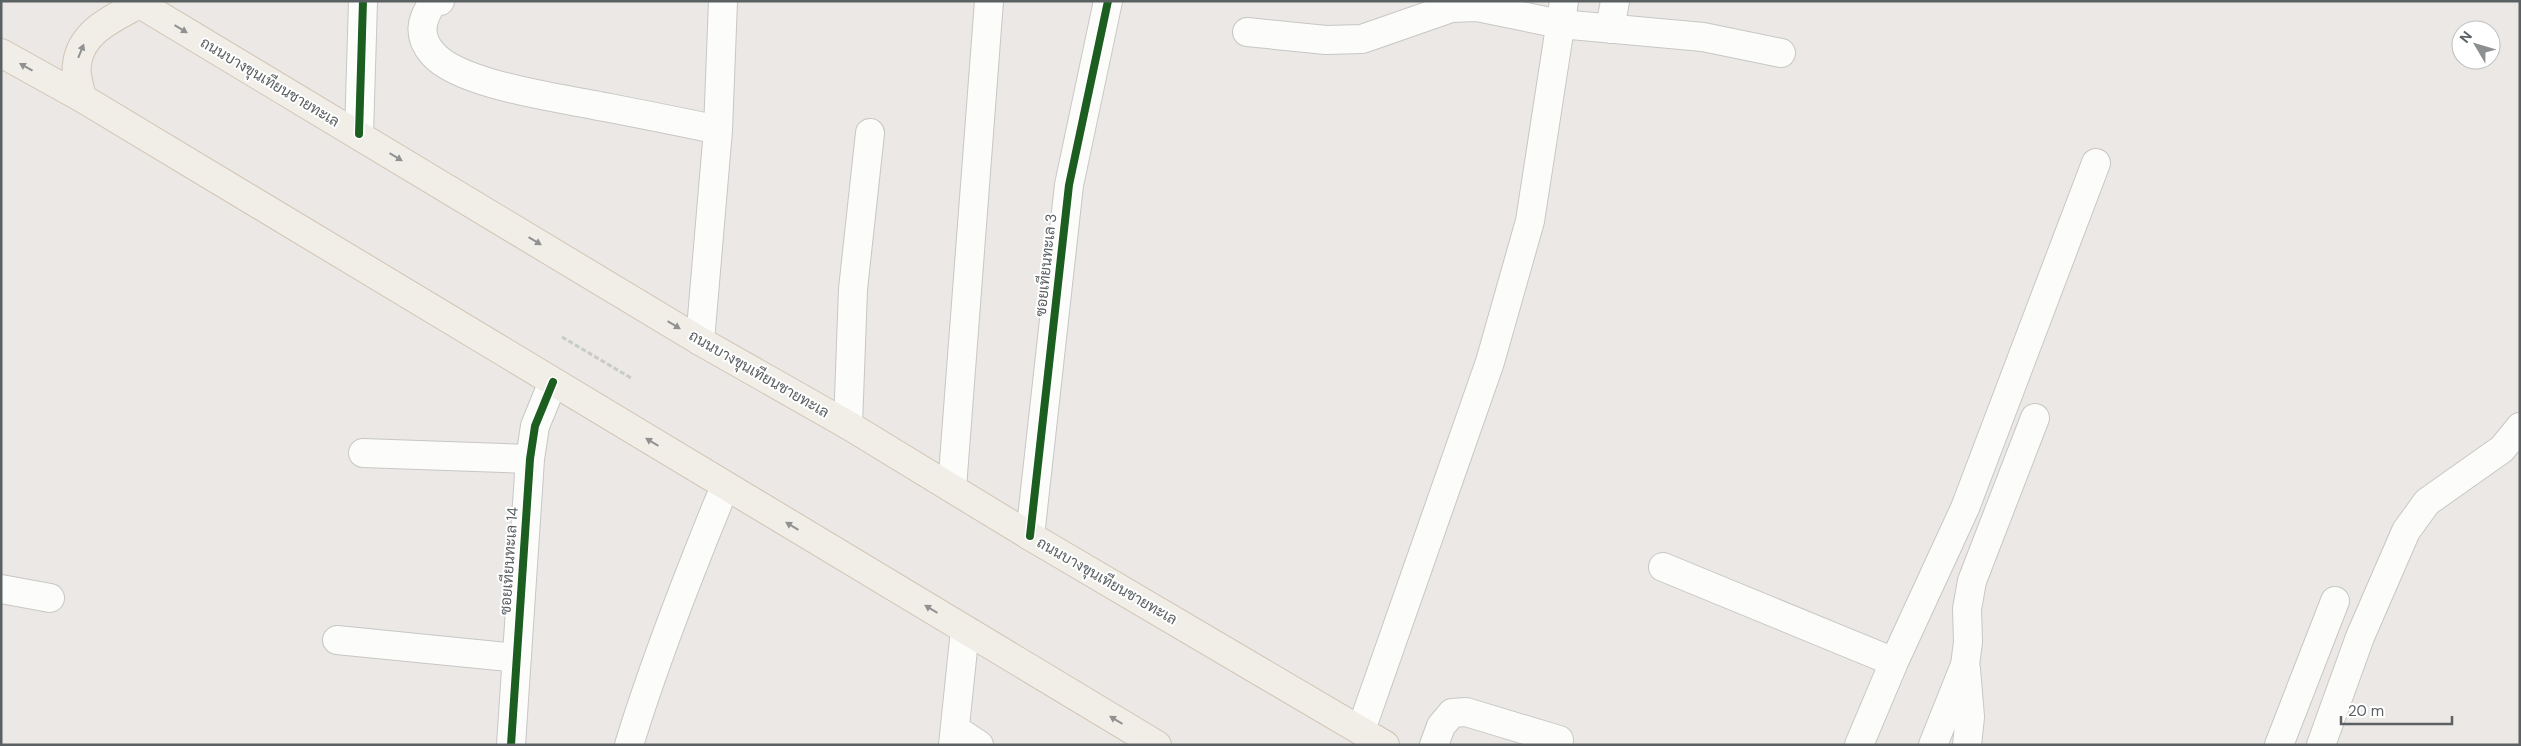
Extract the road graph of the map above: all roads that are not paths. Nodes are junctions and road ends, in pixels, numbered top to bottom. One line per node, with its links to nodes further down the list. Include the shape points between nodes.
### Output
1 (363, 1): 16 (street)
2 (440, 1): 14 (street, via 433,2 424,15 422,33 433,54 451,68 497,86)
3 (723, 1): 14 (street)
4 (989, 1): 26 (street)
5 (1108, 1): 27 (street, ซอยเทียนทะเล 3, via 1069,185)
6 (1615, 1): 9 (street)
7 (137, 2): 13 (main road, one-way to 7, via 76,65 82,46 100,26); 16 (main road, ถนนบางขุนเทียนชายทะเล, one-way to 16)
8 (1562, 13): 9 (street); 10 (street, via 1451,8 1362,39 1326,40); 37 (street, via 1528,230 1490,362)
9 (1610, 29): 12 (street, via 1703,37)
10 (1247, 32)
11 (1, 53): 13 (main road, one-way to 11)
12 (1781, 53)
13 (82, 98): 19 (main road)
14 (718, 130): 18 (street)
15 (870, 133): 21 (street, via 853,290)
16 (359, 134): 18 (main road, ถนนบางขุนเทียนชายทะเล, one-way to 18)
17 (2096, 163): 35 (street, via 1966,508)
18 (700, 341): 21 (main road, ถนนบางขุนเทียนชายทะเล)
19 (553, 382): 24 (street, ซอยเทียนทะเล 14, via 535,426); 25 (main road, one-way to 19)
20 (2035, 418): 36 (street, via 1972,582 1967,609)
21 (848, 425): 26 (main road, ถนนบางขุนเทียนชายทะเล)
22 (2520, 427): 50 (street, via 2502,449 2427,502 2406,531 2360,636)
23 (362, 453): 24 (street)
24 (530, 459): 34 (street, ซอยเทียนทะเล 14)
25 (725, 486): 32 (main road, one-way to 25); 41 (street, via 687,579)
26 (952, 488): 27 (main road, ถนนบางขุนเทียนชายทะเล)
27 (1030, 536): 37 (main road, ถนนบางขุนเทียนชายทะเล)
28 (1663, 567): 35 (street)
29 (1, 589): 30 (street)
30 (50, 598)
31 (2336, 601): 49 (street)
32 (965, 630): 38 (street); 43 (main road, one-way to 32)
33 (337, 640): 34 (street)
34 (517, 658): 40 (street, ซอยเทียนทะเล 14)
35 (1894, 662): 46 (street)
36 (1965, 666): 47 (street); 48 (street, via 1970,717)
37 (1361, 730): 44 (main road, ถนนบางขุนเทียนชายทะเล)
38 (954, 737): 42 (street)
39 (1559, 740): 45 (street, via 1466,712 1452,713 1441,726)
40 (511, 745)
41 (629, 745)
42 (979, 745)
43 (1157, 745)
44 (1385, 745)
45 (1434, 745)
46 (1860, 745)
47 (1933, 745)
48 (1967, 745)
49 (2279, 745)
50 (2321, 745)

